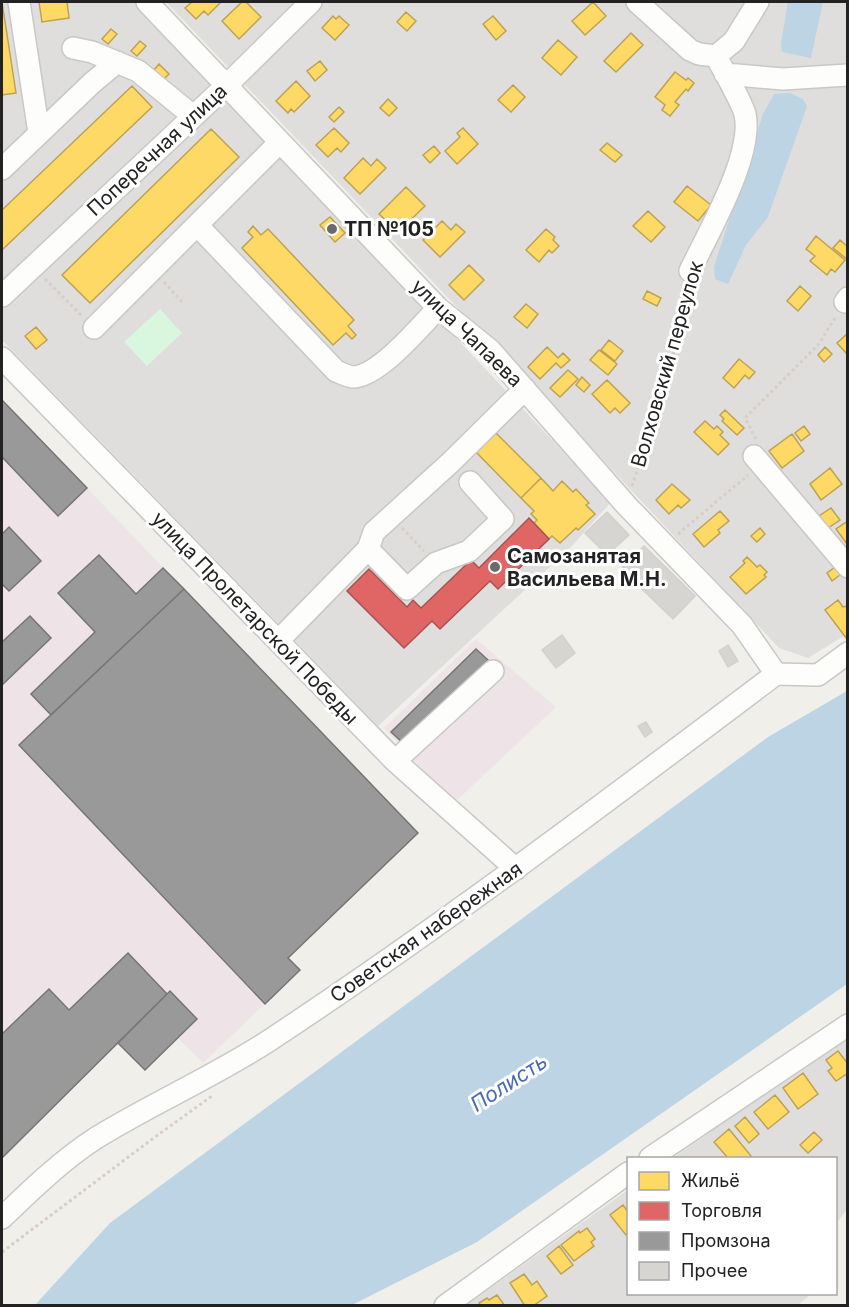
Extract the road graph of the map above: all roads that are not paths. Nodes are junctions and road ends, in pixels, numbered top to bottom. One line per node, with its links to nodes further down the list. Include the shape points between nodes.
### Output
1 (19, 2): 12 (street)
2 (147, 2): 10 (street, улица Чапаева)
3 (311, 2): 10 (street, Поперечная улица)
4 (637, 2): 8 (street, via 690,50)
5 (758, 2): 8 (street)
6 (73, 48): 7 (street)
7 (117, 62): 11 (street, via 138,71); 12 (street)
8 (721, 65): 9 (street, via 783,79); 16 (street, Волховский переулок, via 745,114 745,139 730,187)
9 (848, 75)
10 (227, 85): 11 (street, Поперечная улица); 13 (street, улица Чапаева)
11 (193, 116): 17 (street, Поперечная улица)
12 (39, 133): 14 (street)
13 (280, 142): 15 (street); 18 (street, улица Чапаева)
14 (2, 169)
15 (197, 225): 18 (street, via 336,371 352,377 367,373 388,358); 19 (street)
16 (690, 271)
17 (2, 296)
18 (438, 308): 21 (street, улица Чапаева, via 490,350)
19 (94, 328)
20 (2, 358): 26 (street, улица Пролетарской Победы)
21 (525, 389): 24 (street, via 374,532); 29 (street, улица Чапаева, via 627,506 742,626)
22 (757, 460): 25 (street)
23 (470, 482): 24 (street, via 503,519 469,551 436,563 407,589)
24 (368, 549): 26 (street)
25 (848, 567)
26 (278, 641): 30 (street, улица Пролетарской Победы)
27 (848, 653): 29 (street, via 818,675)
28 (493, 671): 30 (street)
29 (776, 674): 31 (street, Советская набережная)
30 (395, 761): 31 (street, улица Пролетарской Победы)
31 (516, 869): 35 (street, Советская набережная, via 270,1040 95,1139 39,1182)
32 (848, 1025): 33 (street)
33 (651, 1157)
34 (627, 1174): 36 (street)
35 (2, 1218)
36 (445, 1305)

